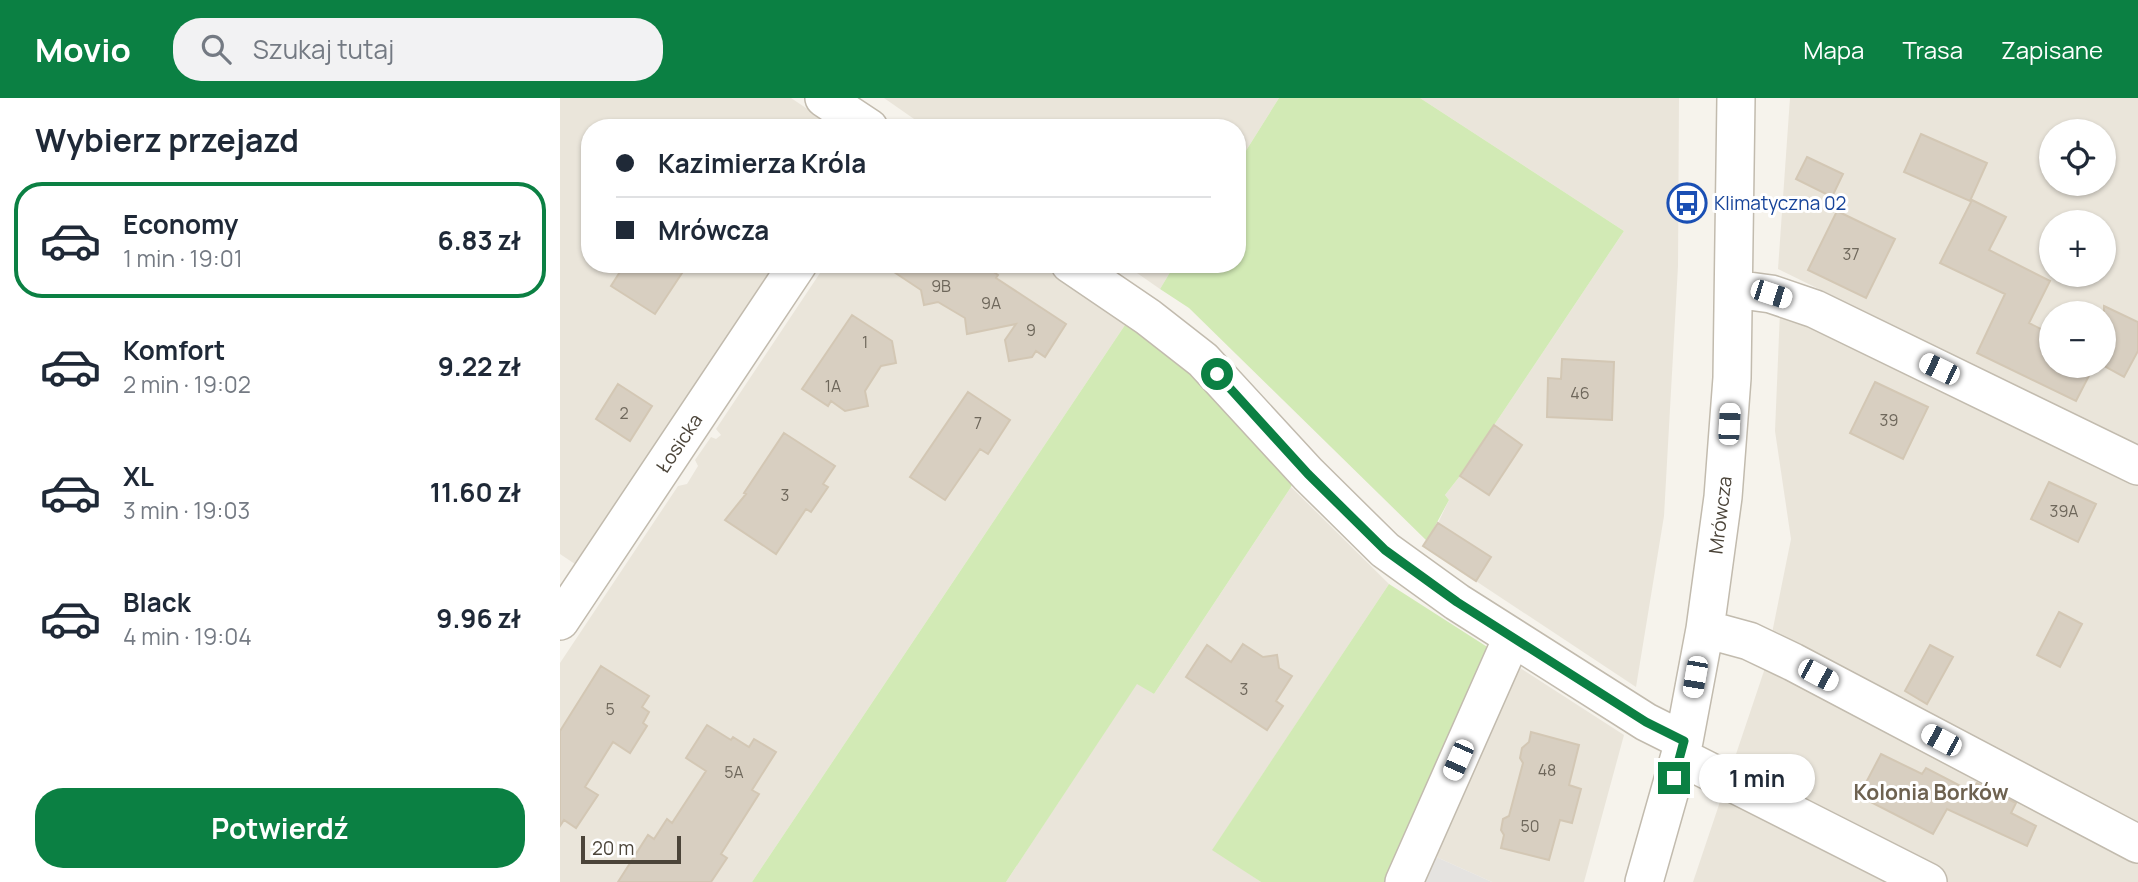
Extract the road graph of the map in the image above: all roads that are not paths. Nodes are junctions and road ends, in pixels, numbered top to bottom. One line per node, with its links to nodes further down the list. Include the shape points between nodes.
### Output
1 (824, 98): 3 (street)
2 (1736, 98): 6 (street, Mrówcza)
3 (856, 119)
4 (792, 273): 8 (street, Łosicka)
5 (1083, 273): 10 (street, via 1203,360 1385,550)
6 (1734, 289): 7 (street, via 1771,294 1815,309); 9 (street, Mrówcza, via 1728,447)
7 (2138, 466)
8 (566, 600)
9 (1705, 629): 11 (street, Mrówcza); 12 (street, via 1749,641 1793,662)
10 (1512, 638): 11 (street); 13 (street)
11 (1682, 749): 14 (street, Mrówcza); 15 (street)
12 (2138, 844)
13 (1405, 882)
14 (1644, 882)
15 (1928, 882)

